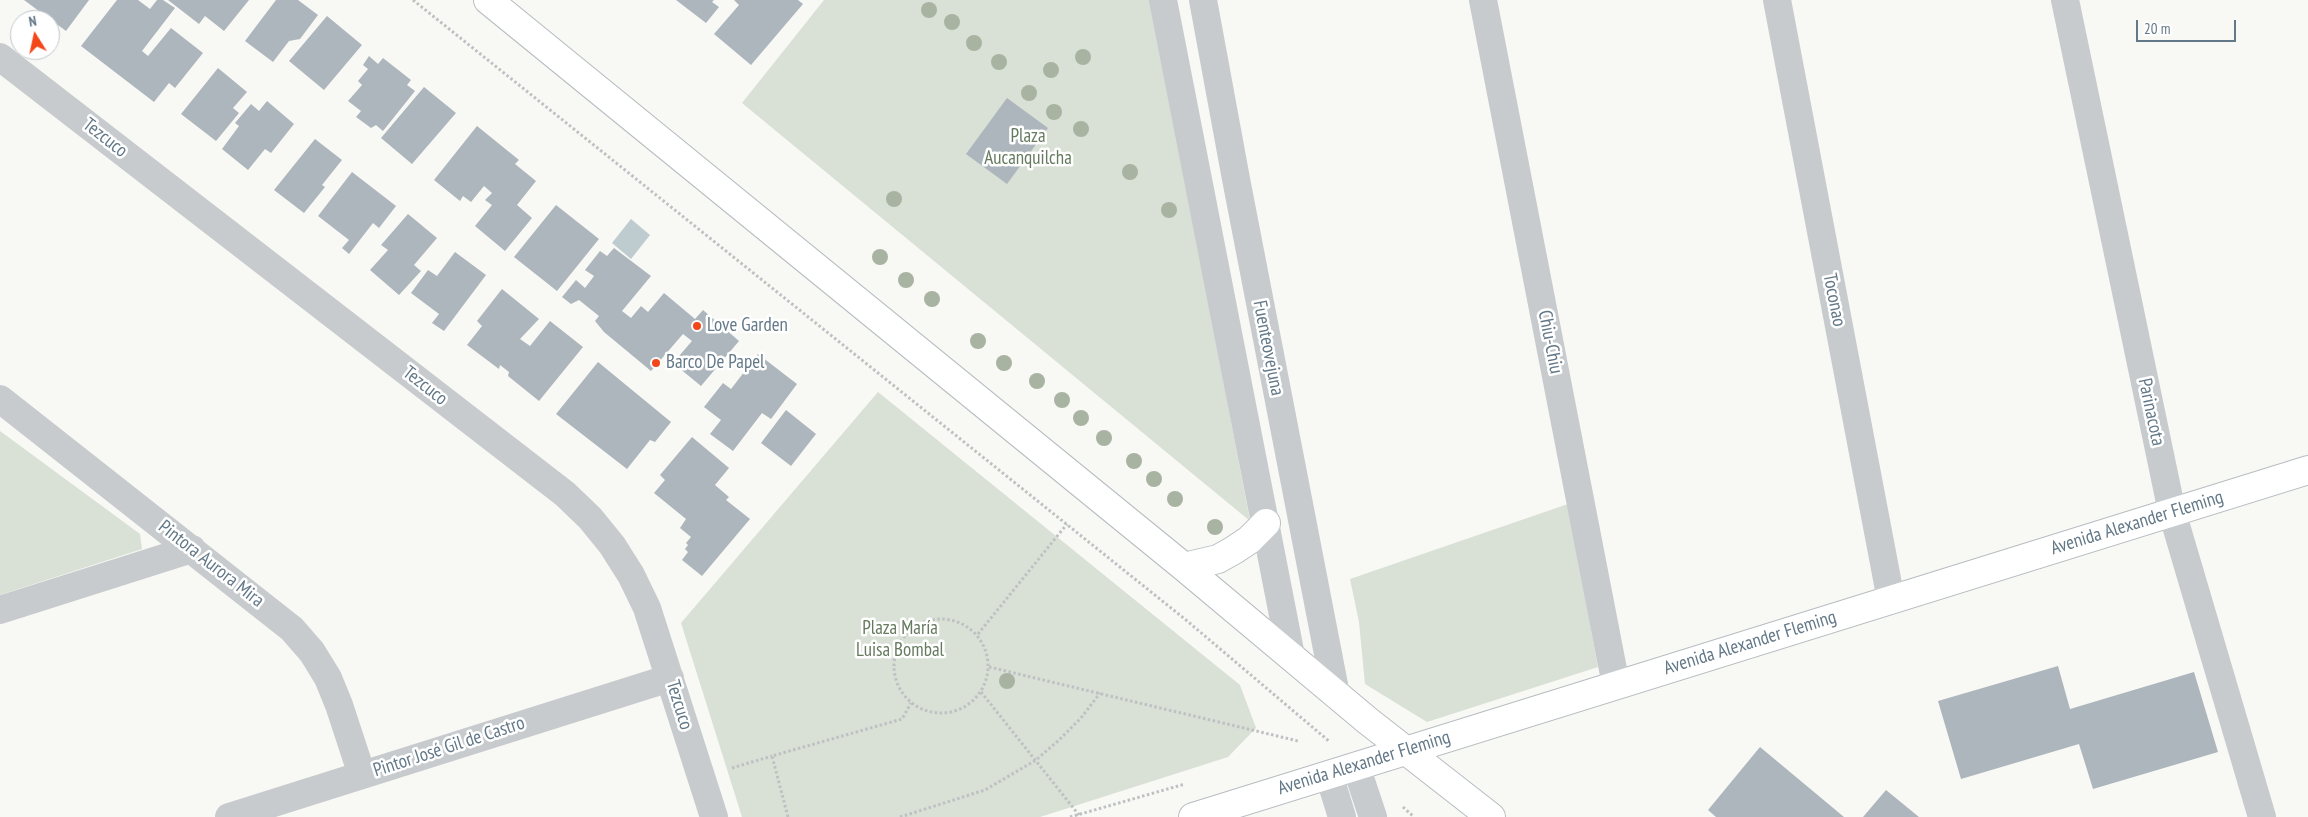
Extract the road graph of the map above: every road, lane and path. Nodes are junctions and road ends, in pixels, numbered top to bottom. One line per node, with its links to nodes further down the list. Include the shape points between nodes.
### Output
1 (413, 0): 13 (path)
2 (488, 0): 15 (main road)
3 (1163, 0): 12 (street, Fuenteovejuna)
4 (1204, 0): 25 (street, Fuenteovejuna)
5 (1483, 0): 22 (street, Chiu-Chiu)
6 (1777, 0): 16 (street, Toconao)
7 (2065, 0): 11 (street, Parinacota)
8 (5, 70): 21 (street, Tezcuco, via 565,494 612,545 631,575 647,608)
9 (0, 399): 14 (street, Pintora Aurora Mira)
10 (2308, 470): 11 (main road, Avenida Alexander Fleming)
11 (2172, 512): 16 (main road, Avenida Alexander Fleming); 47 (street, Parinacota)
12 (1266, 523): 15 (main road, via 1249,540 1218,559); 19 (street, Fuenteovejuna)
13 (1067, 524): 18 (path); 27 (path)
14 (192, 549): 17 (street); 33 (street, Pintora Aurora Mira, via 280,619 312,652 340,705)
15 (1184, 568): 19 (main road)
16 (1891, 600): 22 (main road, Avenida Alexander Fleming)
17 (0, 610)
18 (978, 634): 20 (path); 26 (path, via 956,620 929,619 906,632 894,655 896,682)
19 (1291, 656): 25 (main road)
20 (989, 667): 23 (path); 24 (path)
21 (670, 678): 33 (street, Pintor José Gil de Castro); 35 (street, Tezcuco)
22 (1616, 685): 29 (main road, Avenida Alexander Fleming)
23 (981, 692): 26 (path, via 961,710 935,714); 31 (path)
24 (1100, 693): 28 (path); 31 (path, via 1065,734)
25 (1336, 695): 29 (main road)
26 (910, 703): 30 (path, via 902,719)
27 (1321, 734)
28 (1298, 741)
29 (1405, 751): 32 (main road, Avenida Alexander Fleming); 46 (main road)
30 (772, 756): 35 (path); 40 (path)
31 (1036, 760): 37 (path); 41 (path, via 985,790)
32 (1356, 766): 34 (main road, Avenida Alexander Fleming); 44 (street)
33 (362, 775): 38 (street, Pintor José Gil de Castro)
34 (1329, 775): 42 (main road, Avenida Alexander Fleming); 43 (street)
35 (701, 776): 39 (street, Tezcuco)
36 (1400, 805): 45 (path)
37 (1079, 814)
38 (229, 817)
39 (714, 817)
40 (788, 817)
41 (900, 817)
42 (1193, 817)
43 (1342, 817)
44 (1373, 817)
45 (1414, 817)
46 (1491, 817)
47 (2262, 817)

